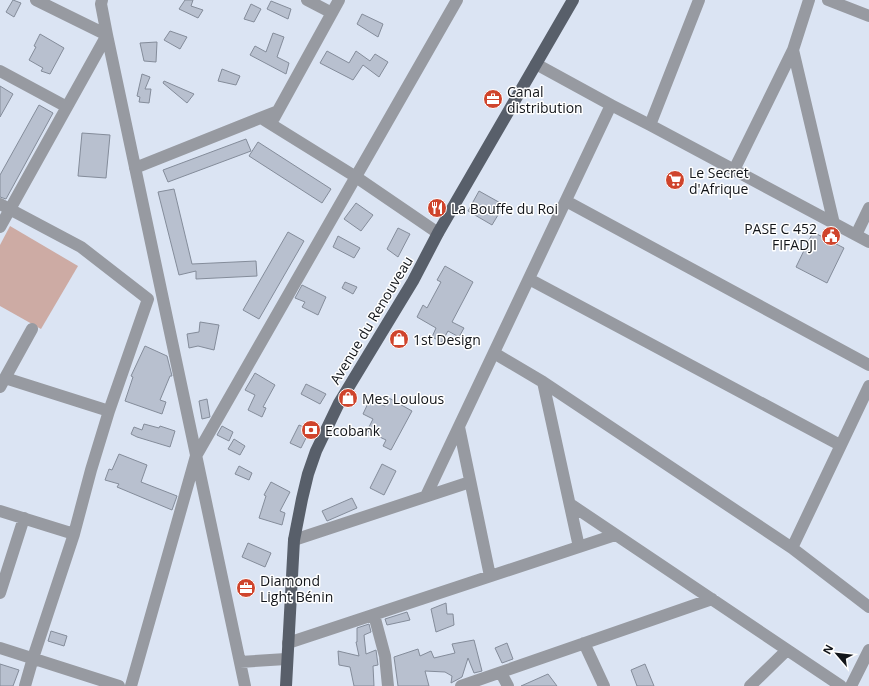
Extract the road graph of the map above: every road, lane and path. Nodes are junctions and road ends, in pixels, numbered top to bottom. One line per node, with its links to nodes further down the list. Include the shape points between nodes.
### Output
1 (36, 0): 12 (street)
2 (102, 0): 12 (street)
3 (307, 0): 10 (street)
4 (339, 0): 10 (street)
5 (457, 0): 22 (street)
6 (573, 0): 14 (main road, Avenue du Renouveau)
7 (699, 0): 19 (street)
8 (809, 0): 13 (street)
9 (828, 0): 11 (street)
10 (332, 13): 18 (street, via 278,111)
11 (869, 16)
12 (107, 35): 16 (street); 20 (street)
13 (793, 50): 21 (street); 26 (street)
14 (536, 64): 17 (street); 28 (main road, Avenue du Renouveau)
15 (0, 71): 16 (street)
16 (67, 106): 24 (street)
17 (611, 106): 19 (street); 23 (street)
18 (266, 121): 20 (street); 22 (street)
19 (650, 125): 21 (street)
20 (135, 168): 41 (street)
21 (734, 170): 26 (street)
22 (356, 177): 28 (street); 41 (street)
23 (566, 201): 31 (street); 34 (street)
24 (5, 207): 27 (street); 38 (street, via 81,247 148,300)
25 (869, 208): 29 (street)
26 (834, 224): 29 (street)
27 (0, 227)
28 (438, 233): 49 (main road, Avenue du Renouveau, via 413,281 326,429 308,474)
29 (856, 235): 30 (street)
30 (869, 242)
31 (529, 279): 33 (street); 40 (street)
32 (32, 329): 35 (street)
33 (494, 353): 36 (street); 39 (street)
34 (869, 365)
35 (2, 382): 38 (street)
36 (543, 382): 44 (street); 51 (street)
37 (869, 386): 40 (street)
38 (109, 411): 47 (street)
39 (459, 427): 42 (street); 43 (street)
40 (840, 445): 51 (street)
41 (196, 456): 64 (street); 68 (street)
42 (470, 482): 43 (street); 52 (street)
43 (426, 496): 49 (street)
44 (570, 504): 48 (street); 50 (street)
45 (0, 511): 46 (street)
46 (24, 518): 47 (street); 53 (street)
47 (74, 534): 62 (street)
48 (615, 535): 50 (street); 54 (street)
49 (294, 540): 57 (main road, Avenue du Renouveau)
50 (579, 547): 52 (street)
51 (792, 548): 55 (street)
52 (490, 576): 56 (street)
53 (0, 593)
54 (712, 599): 58 (street); 60 (street)
55 (869, 607)
56 (374, 615): 57 (street); 71 (street, via 385,656)
57 (288, 643): 63 (main road, Avenue du Renouveau)
58 (584, 643): 65 (street); 74 (street)
59 (0, 648): 62 (street)
60 (788, 650): 75 (street); 76 (street)
61 (869, 650): 77 (street)
62 (32, 658): 66 (street); 67 (street)
63 (286, 658): 64 (street); 70 (main road, Avenue du Renouveau)
64 (240, 662): 69 (street)
65 (500, 673): 72 (street); 73 (street)
66 (25, 686)
67 (119, 686)
68 (131, 686)
69 (245, 686)
70 (286, 686)
71 (388, 686)
72 (461, 686)
73 (508, 686)
74 (604, 686)
75 (750, 686)
76 (841, 686)
77 (851, 686)

